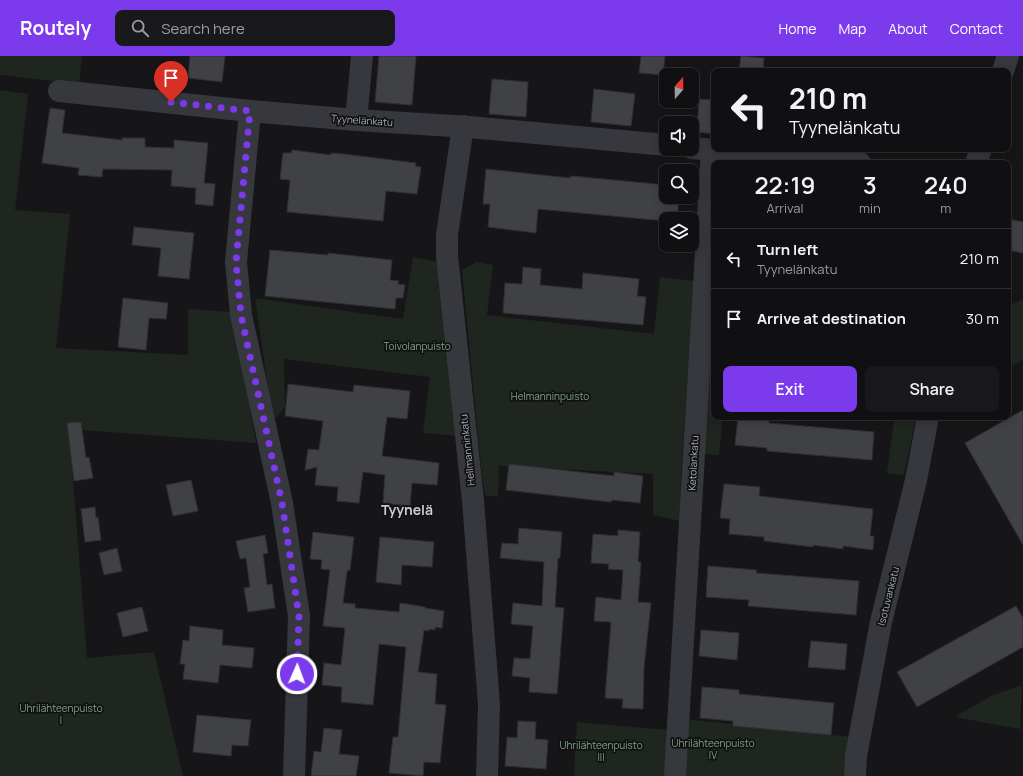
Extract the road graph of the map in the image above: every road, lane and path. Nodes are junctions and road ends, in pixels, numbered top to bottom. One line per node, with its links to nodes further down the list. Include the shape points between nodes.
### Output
1 (362, 56): 6 (street)
2 (1008, 56): 3 (street)
3 (1004, 68)
4 (59, 91): 5 (street, Tyynelänkatu)
5 (250, 111): 6 (street, Tyynelänkatu); 13 (street, via 236,262 241,315 282,503 299,616)
6 (356, 120): 7 (street, Tyynelänkatu)
7 (463, 126): 8 (street, Tyynelänkatu); 14 (street, Hellmanninkatu, via 447,249 473,501 489,704)
8 (659, 144)
9 (702, 149): 15 (street, Ketolankatu)
10 (736, 152): 11 (street)
11 (826, 160)
12 (927, 420): 16 (street, Isotuvankatu, via 916,480 881,622 856,756)
13 (294, 776)
14 (487, 776)
15 (676, 776)
16 (855, 776)

